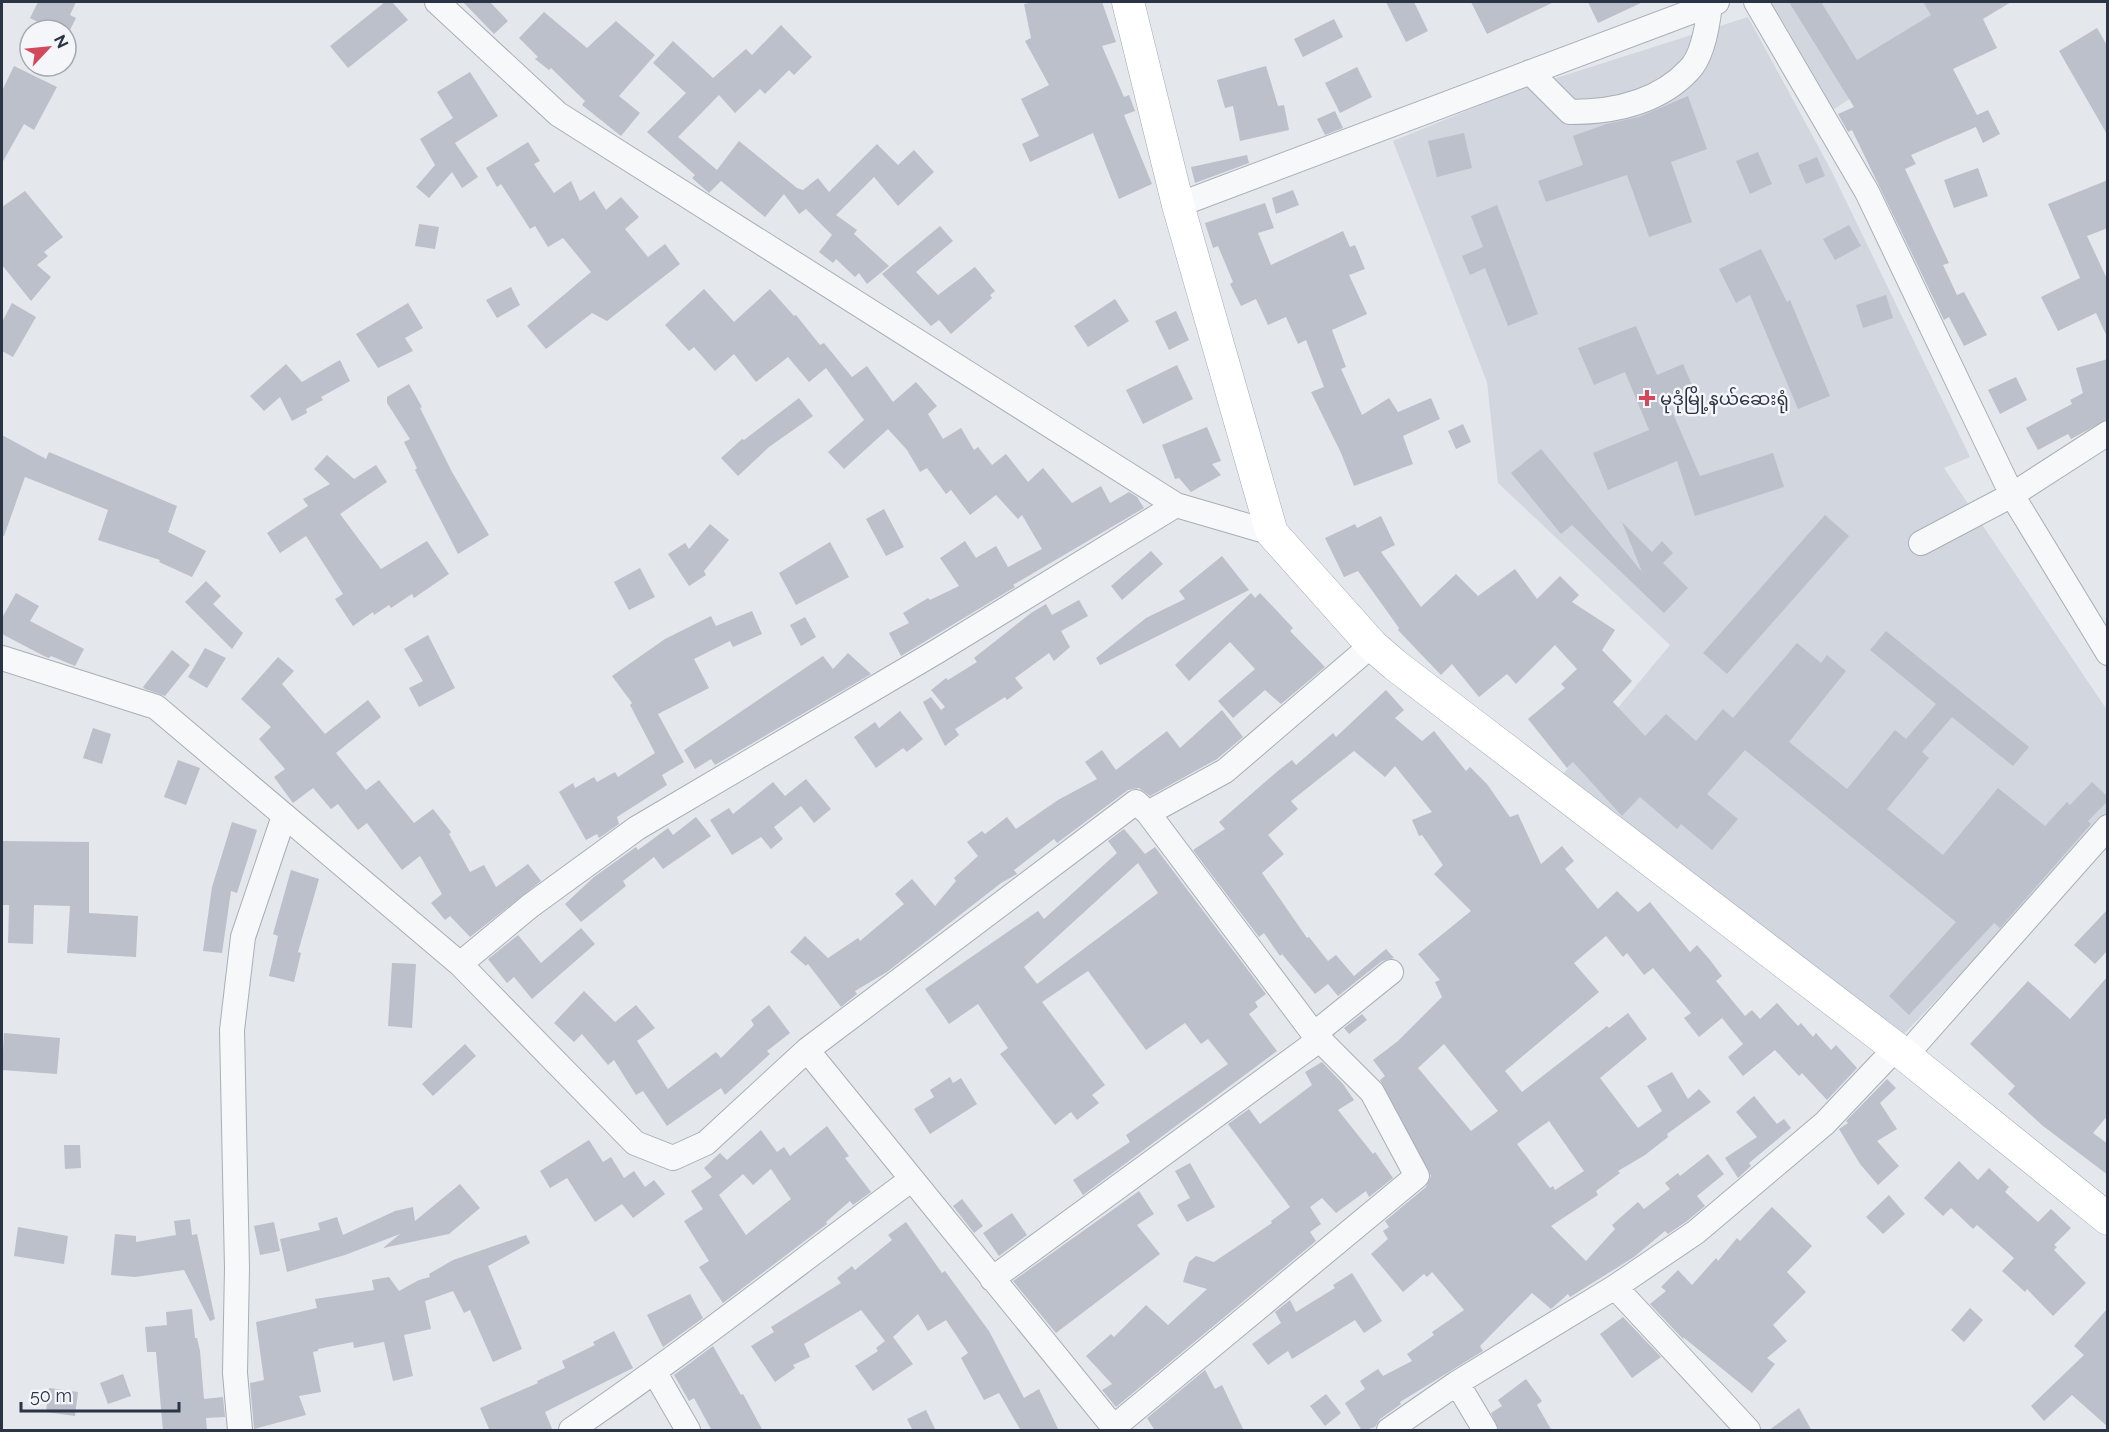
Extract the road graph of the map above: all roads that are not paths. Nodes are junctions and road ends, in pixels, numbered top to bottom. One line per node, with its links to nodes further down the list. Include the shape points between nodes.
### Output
1 (437, 2): 9 (street, via 558,114)
2 (1128, 2): 6 (main road)
3 (1756, 2): 8 (street, via 1868,192)
4 (1714, 3): 5 (street); 5 (street, via 1691,69 1656,96 1604,112 1570,112)
5 (1530, 72): 6 (street)
6 (1179, 205): 10 (main road)
7 (2108, 433): 8 (street)
8 (2012, 495): 11 (street); 13 (street)
9 (1176, 506): 10 (street); 18 (street, via 637,828 530,906)
10 (1272, 533): 12 (main road)
11 (1921, 543)
12 (1372, 645): 15 (street, via 1226,771); 22 (main road)
13 (2108, 653)
14 (2, 658): 16 (street, via 156,707)
15 (1148, 813): 20 (street); 21 (street, via 1136,802)
16 (284, 816): 18 (street); 30 (street, via 243,937 232,1030 235,1373)
17 (2108, 827): 22 (street)
18 (460, 964): 21 (street, via 635,1143 673,1158 706,1143)
19 (1391, 972): 20 (street)
20 (1314, 1034): 25 (street, via 1315,1043); 29 (street, via 1372,1092 1417,1176)
21 (807, 1050): 23 (street)
22 (1901, 1052): 24 (main road); 26 (street, via 1825,1123 1696,1232)
23 (912, 1179): 25 (street); 27 (street)
24 (2108, 1219)
25 (992, 1278): 29 (street)
26 (1615, 1287): 28 (street); 35 (street)
27 (655, 1373): 31 (street); 32 (street)
28 (1457, 1383): 33 (street); 34 (street)
29 (1115, 1429)
30 (240, 1431)
31 (571, 1431)
32 (688, 1431)
33 (1389, 1431)
34 (1485, 1431)
35 (1748, 1431)

